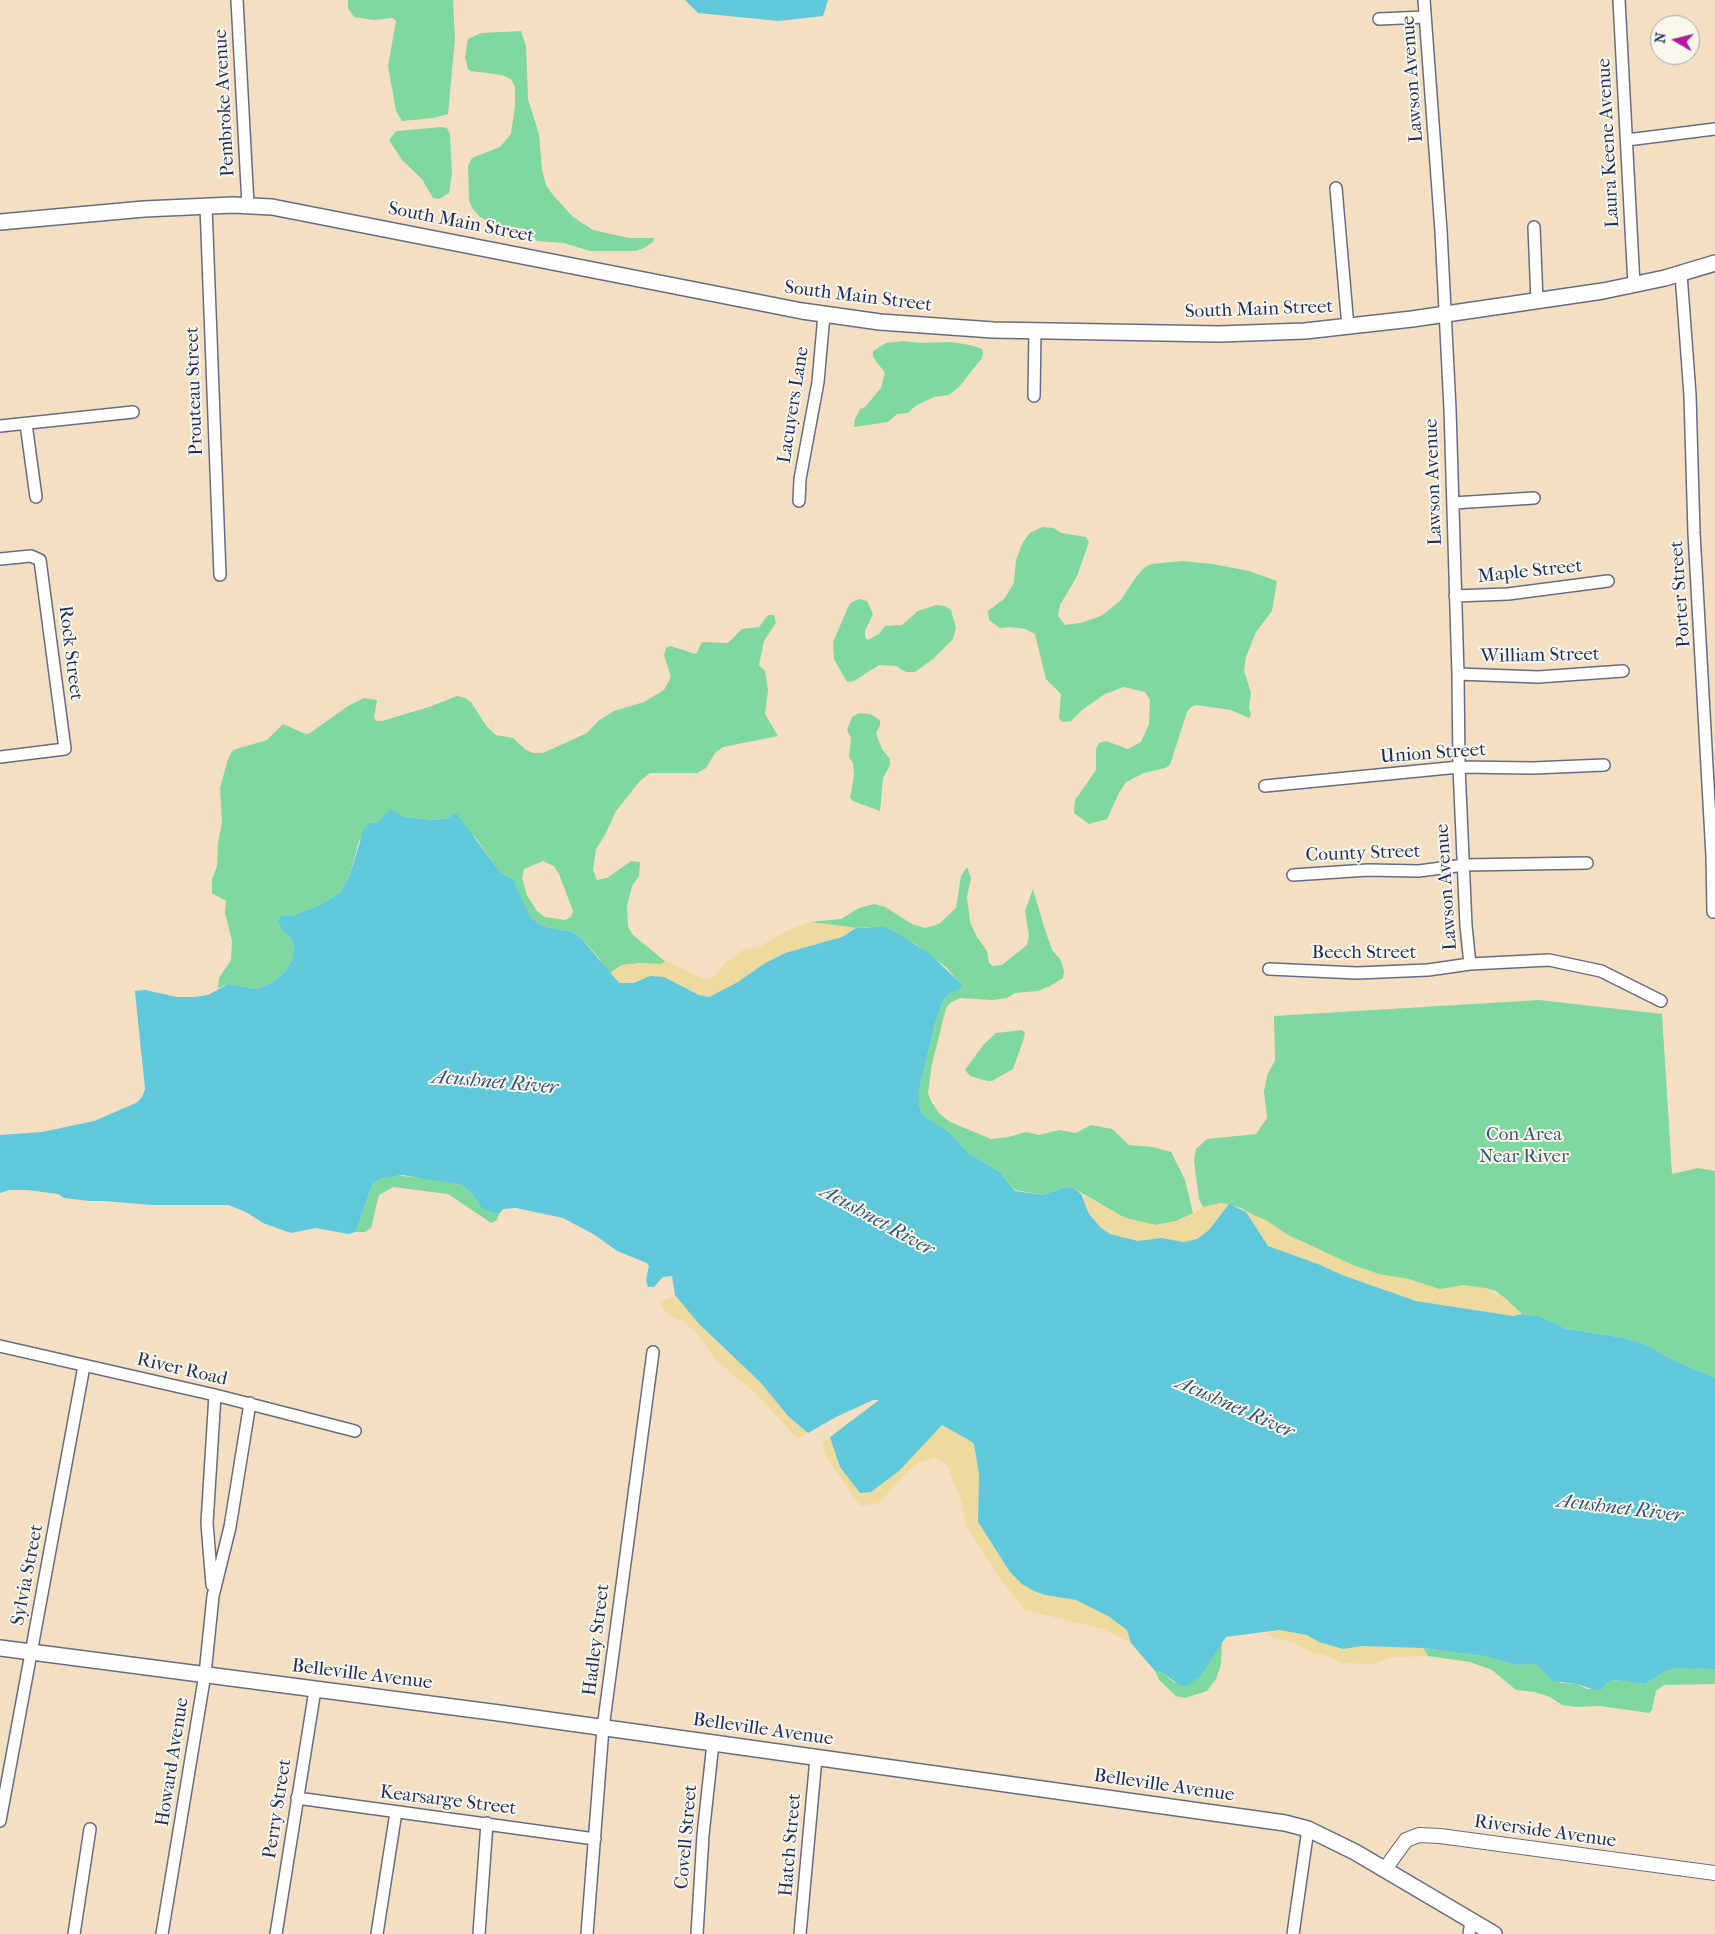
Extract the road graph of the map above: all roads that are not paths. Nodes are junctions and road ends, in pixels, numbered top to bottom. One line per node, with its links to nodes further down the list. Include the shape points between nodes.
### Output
1 (237, 0): 9 (street, Pembroke Avenue)
2 (1424, 0): 4 (street, Lawson Avenue)
3 (1619, 0): 7 (street, Laura Keene Avenue)
4 (1425, 17): 5 (street); 18 (street, Lawson Avenue)
5 (1379, 19)
6 (1715, 129): 7 (street)
7 (1627, 140): 15 (street, Laura Keene Avenue)
8 (1336, 188): 19 (street)
9 (248, 205): 10 (main road, South Main Street); 17 (main road, South Main Street, via 291,210)
10 (206, 206): 11 (main road, South Main Street); 30 (street, Prouteau Street)
11 (0, 222)
12 (1534, 227): 16 (street)
13 (1715, 263): 14 (main road, South Main Street)
14 (1681, 274): 15 (main road, South Main Street); 39 (street, Porter Street)
15 (1634, 285): 16 (main road, South Main Street)
16 (1537, 301): 18 (main road, South Main Street)
17 (824, 315): 20 (main road, South Main Street, via 935,327); 27 (street, Lacuyers Lane, via 817,390 800,479)
18 (1444, 315): 19 (main road, South Main Street); 28 (street, Lawson Avenue)
19 (1348, 327): 20 (main road, South Main Street, via 1247,334)
20 (1035, 331): 21 (street)
21 (1034, 396)
22 (133, 412): 23 (street)
23 (26, 424): 24 (street); 25 (street)
24 (0, 426)
25 (36, 497)
26 (1534, 498): 28 (street)
27 (799, 501)
28 (1452, 502): 32 (street, Lawson Avenue)
29 (0, 559): 35 (street, Rock Street, via 30,556 40,560 65,749)
30 (220, 575)
31 (1608, 581): 32 (street, Maple Street, via 1508,594)
32 (1455, 596): 34 (street, Lawson Avenue)
33 (1623, 671): 34 (street, William Street, via 1538,677)
34 (1458, 674): 37 (street, Lawson Avenue)
35 (0, 757)
36 (1604, 765): 37 (street, Union Street)
37 (1458, 767): 38 (street, Union Street); 41 (street, Lawson Avenue)
38 (1265, 786)
39 (1714, 856): 43 (street, Porter Street)
40 (1587, 863): 41 (street, County Street)
41 (1464, 865): 42 (street, County Street, via 1419,871 1368,870); 44 (street, Lawson Avenue)
42 (1293, 875)
43 (1713, 912)
44 (1470, 964): 45 (street, Beech Street, via 1428,970 1357,973); 46 (street, Beech Street, via 1549,960 1601,971)
45 (1269, 969)
46 (1661, 1001)
47 (0, 1346): 49 (street, River Road)
48 (653, 1352): 58 (street, Hadley Street)
49 (84, 1366): 50 (street, River Road); 55 (street, Sylvia Street)
50 (215, 1394): 51 (street, River Road); 53 (street, Howard Avenue, via 208,1523)
51 (250, 1403): 52 (street, River Road); 53 (street, Howard Avenue, via 230,1527)
52 (355, 1430)
53 (213, 1596): 56 (street, Howard Avenue)
54 (0, 1648): 55 (main road, Belleville Avenue)
55 (31, 1652): 56 (main road, Belleville Avenue); 61 (street, Sylvia Street)
56 (205, 1674): 57 (main road, Belleville Avenue); 73 (street, Howard Avenue)
57 (315, 1690): 58 (main road, Belleville Avenue); 62 (street, Perry Street)
58 (603, 1728): 59 (main road, Belleville Avenue); 68 (street, Hadley Street)
59 (713, 1743): 60 (main road, Belleville Avenue); 78 (street, Covell Street)
60 (816, 1758): 67 (main road, Belleville Avenue, via 1192,1809); 79 (street, Hatch Street)
61 (3, 1786): 64 (street, Sylvia Street)
62 (297, 1798): 63 (street, Kearsarge Street); 74 (street, Perry Street)
63 (396, 1812): 65 (street, Kearsarge Street); 75 (street)
64 (0, 1820)
65 (487, 1823): 68 (street, Kearsarge Street); 76 (street)
66 (90, 1829): 72 (street)
67 (1308, 1829): 69 (main road, Belleville Avenue); 80 (street)
68 (595, 1839): 77 (street, Hadley Street)
69 (1385, 1869): 70 (street, Riverside Avenue, via 1406,1840 1419,1835); 71 (main road, Belleville Avenue)
70 (1715, 1873)
71 (1470, 1927): 81 (main road, Belleville Avenue)
72 (74, 1934)
73 (162, 1934)
74 (276, 1934)
75 (377, 1934)
76 (479, 1934)
77 (587, 1934)
78 (697, 1934)
79 (800, 1934)
80 (1293, 1934)
81 (1494, 1934)

